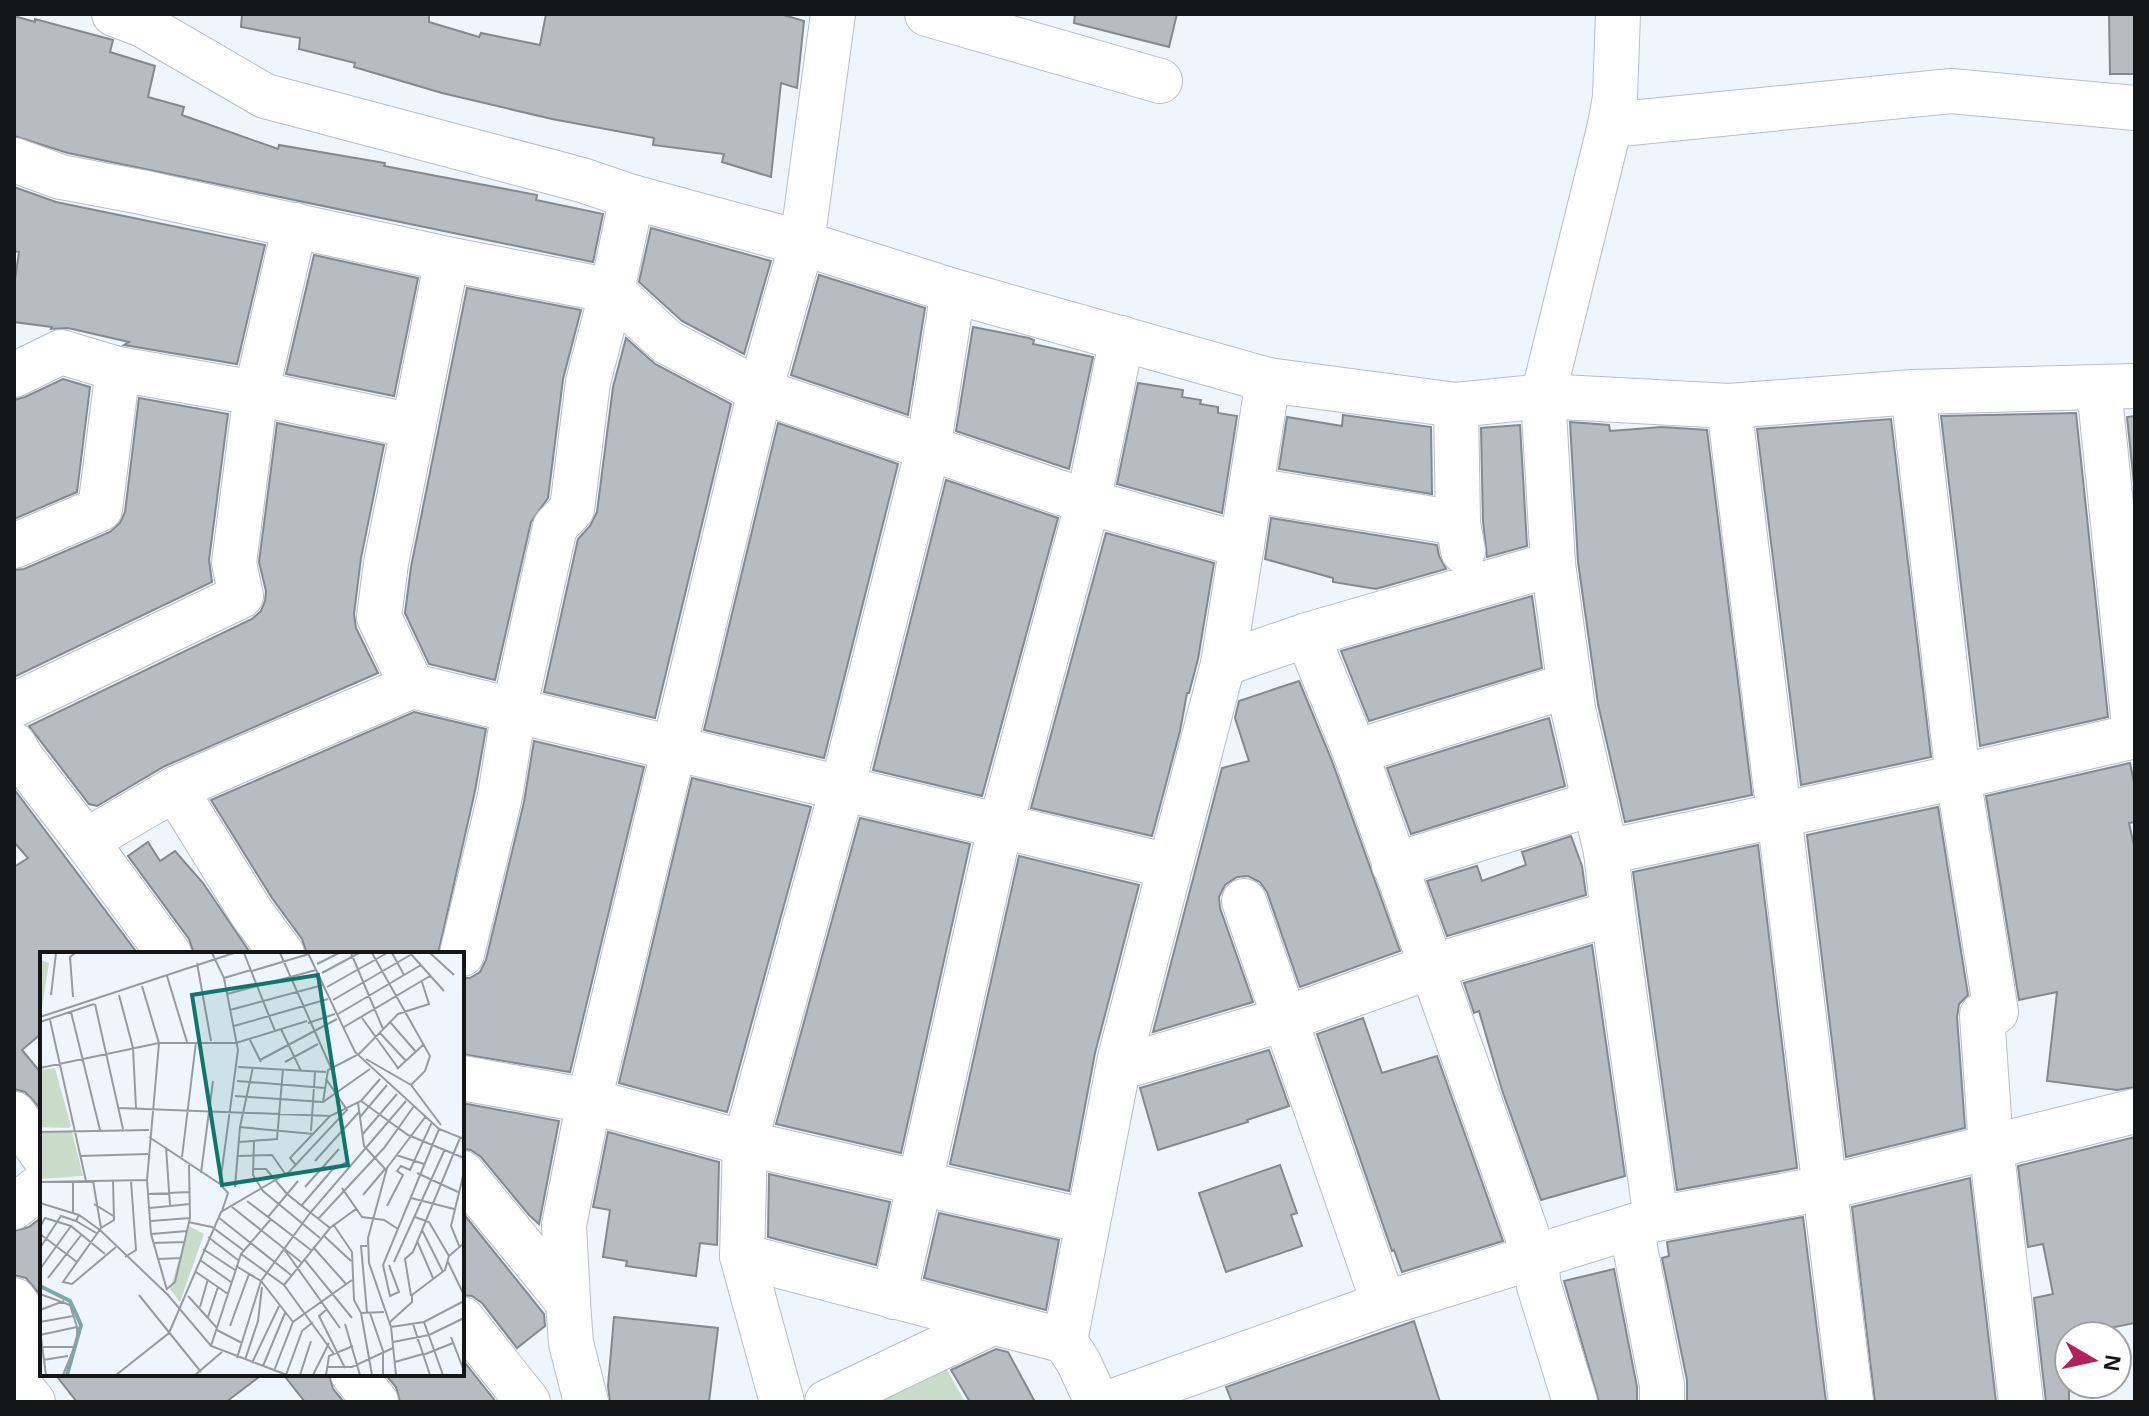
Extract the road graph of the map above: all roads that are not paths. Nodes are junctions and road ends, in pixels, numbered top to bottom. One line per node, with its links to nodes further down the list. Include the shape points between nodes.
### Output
1 (114, 14): 9 (street, via 143,25 265,96)
2 (833, 14): 11 (street)
3 (927, 14): 5 (street)
4 (1618, 14): 7 (street)
5 (1160, 81)
6 (2135, 108): 7 (street, via 1951,91)
7 (1610, 125): 23 (street)
8 (14, 160): 10 (street, via 61,177)
9 (632, 197): 11 (street); 13 (street)
10 (295, 225): 12 (street); 22 (street)
11 (802, 243): 14 (street); 20 (street)
12 (447, 259): 13 (street); 26 (street)
13 (612, 291): 20 (street, via 667,342); 40 (street, via 588,382 572,509 555,527)
14 (953, 291): 15 (street); 27 (street)
15 (1122, 338): 18 (street); 29 (street)
16 (118, 369): 17 (street, via 61,352); 22 (street); 32 (street, via 100,509)
17 (16, 370)
18 (1268, 380): 24 (street); 28 (street)
19 (2117, 387): 21 (street); 44 (street, via 2135,736)
20 (760, 391): 27 (street); 41 (street)
21 (1913, 392): 25 (street); 44 (street)
22 (256, 393): 26 (street); 39 (street, via 234,563 241,596)
23 (1543, 396): 24 (street); 25 (street); 33 (street)
24 (1456, 405): 30 (street)
25 (1729, 406): 48 (street)
26 (413, 426): 38 (street, via 379,617)
27 (928, 449): 29 (street); 46 (street)
28 (1252, 490): 30 (street); 31 (street)
29 (1088, 502): 31 (street); 49 (street)
30 (1458, 523): 34 (street)
31 (1242, 545): 36 (street)
32 (14, 546)
33 (1553, 564): 34 (street); 37 (street)
34 (1469, 587): 35 (street)
35 (1307, 635): 36 (street); 42 (street)
36 (1223, 664): 53 (street)
37 (1570, 685): 42 (street); 47 (street)
38 (412, 686): 40 (street); 45 (street)
39 (14, 705)
40 (514, 710): 41 (street); 58 (street, via 500,796)
41 (672, 750): 46 (street); 63 (street)
42 (1355, 752): 52 (street)
43 (17, 756): 50 (street)
44 (1958, 777): 48 (street); 67 (street, via 1996,1012 1982,1015)
45 (175, 789): 50 (street); 57 (street)
46 (842, 789): 49 (street); 66 (street)
47 (1595, 803): 51 (street); 52 (street)
48 (1781, 815): 51 (street); 72 (street)
49 (1000, 827): 53 (street); 70 (street)
50 (86, 841): 56 (street)
51 (1606, 852): 55 (street)
52 (1394, 865): 59 (street)
53 (1169, 866): 61 (street)
54 (1244, 901): 60 (street)
55 (1613, 913): 59 (street); 75 (street)
56 (168, 952)
57 (281, 952)
58 (462, 952)
59 (1430, 967): 60 (street); 77 (street)
60 (1285, 1019): 61 (street); 81 (street)
61 (1119, 1068): 74 (street)
62 (464, 1078): 63 (street)
63 (589, 1101): 66 (street); 80 (street, via 564,1225)
64 (2135, 1111): 67 (street)
65 (14, 1114): 68 (street)
66 (745, 1143): 70 (street); 76 (street)
67 (1991, 1146): 72 (street); 99 (street)
68 (40, 1151)
69 (464, 1175): 80 (street)
70 (921, 1185): 74 (street); 78 (street)
71 (40, 1187): 73 (street)
72 (1825, 1188): 75 (street); 98 (street)
73 (14, 1207)
74 (1086, 1221): 84 (street)
75 (1644, 1223): 77 (street); 97 (street)
76 (742, 1256): 78 (street); 92 (street)
77 (1535, 1257): 81 (street); 96 (street)
78 (894, 1297): 83 (street)
79 (14, 1300): 85 (street, via 29,1322 26,1360)
80 (568, 1302): 91 (street, via 571,1343)
81 (1384, 1304): 95 (street)
82 (464, 1322): 90 (street)
83 (990, 1324): 84 (street); 93 (street)
84 (1065, 1341): 94 (street)
85 (14, 1366)
86 (355, 1376): 89 (street)
87 (14, 1378): 88 (street)
88 (33, 1402)
89 (376, 1402)
90 (528, 1402)
91 (586, 1402)
92 (782, 1402)
93 (827, 1402)
94 (1097, 1402)
95 (1111, 1402)
96 (1575, 1402)
97 (1662, 1402)
98 (1851, 1402)
99 (2021, 1402)

